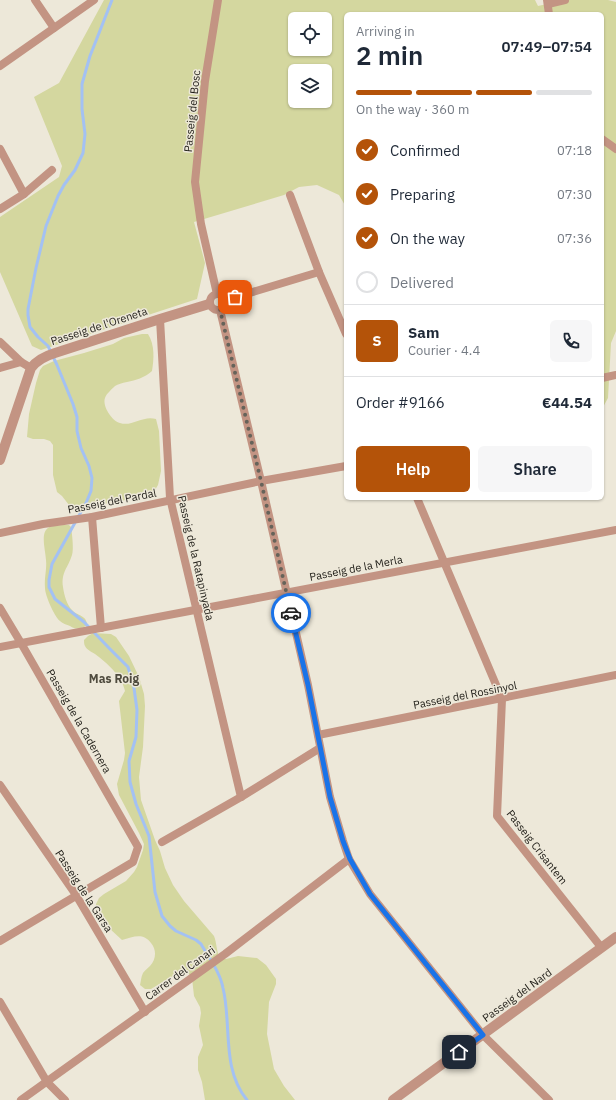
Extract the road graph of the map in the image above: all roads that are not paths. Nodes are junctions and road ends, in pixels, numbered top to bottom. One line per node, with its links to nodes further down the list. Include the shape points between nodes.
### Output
1 (35, 0): 7 (street)
2 (94, 0): 7 (street)
3 (218, 0): 17 (street, Passeig del Bosc, via 205,82 195,182)
4 (565, 0): 5 (street)
5 (547, 2): 6 (street)
6 (549, 12)
7 (54, 28): 8 (street)
8 (0, 66)
9 (604, 140): 11 (street)
10 (0, 149): 13 (street)
11 (616, 149)
12 (52, 170): 13 (street)
13 (24, 194): 15 (street)
14 (290, 195): 16 (street)
15 (0, 209)
16 (319, 272): 18 (street); 22 (street)
17 (216, 294): 18 (street); 19 (street, via 210,297)
18 (226, 300): 20 (street, via 225,306)
19 (210, 304): 20 (street, via 214,309); 21 (street, Passeig de l'Oreneta)
20 (220, 310): 31 (street)
21 (160, 319): 26 (street, Passeig de l'Oreneta, via 51,354 35,362); 32 (street, Passeig de la Ratapinyada)
22 (344, 329)
23 (0, 342): 24 (street)
24 (21, 362): 25 (street); 26 (street)
25 (0, 368)
26 (31, 368): 29 (street)
27 (616, 375): 28 (street)
28 (604, 378)
29 (0, 460)
30 (344, 466): 31 (street, Passeig del Pardal)
31 (261, 481): 32 (street, Passeig del Pardal); 38 (street)
32 (171, 500): 34 (street, Passeig del Pardal); 40 (street, Passeig de la Ratapinyada)
33 (418, 500): 37 (street)
34 (92, 517): 36 (street, Passeig del Pardal); 41 (street)
35 (616, 530): 37 (street, Passeig de la Merla)
36 (0, 533)
37 (445, 562): 38 (street, Passeig de la Merla); 45 (street)
38 (286, 592): 40 (street, Passeig de la Merla); 46 (street)
39 (0, 608): 42 (street, Passeig de la Cadernera)
40 (197, 609): 41 (street, Passeig de la Merla); 49 (street, Passeig de la Ratapinyada)
41 (101, 628): 42 (street, Passeig de la Merla)
42 (21, 643): 43 (street, Passeig de la Merla); 52 (street, Passeig de la Cadernera, via 138,847 133,862)
43 (0, 647)
44 (616, 675): 45 (street, Passeig del Rossinyol)
45 (502, 698): 46 (street, Passeig del Rossinyol); 55 (street, Passeig Crisantem, via 498,816)
46 (318, 735): 47 (street)
47 (320, 748): 49 (street); 51 (street, via 330,797)
48 (0, 785): 52 (street, Passeig de la Garsa)
49 (242, 797): 50 (street)
50 (162, 842)
51 (350, 859): 57 (street, Carrer del Canari); 58 (street, via 370,894)
52 (76, 896): 54 (street); 57 (street, Passeig de la Garsa)
53 (616, 937): 55 (street, Passeig del Nard)
54 (0, 941)
55 (602, 947): 58 (street, Passeig del Nard)
56 (0, 1002): 59 (street)
57 (145, 1012): 59 (street, Carrer del Canari)
58 (483, 1035): 60 (street, Passeig del Nard); 63 (street)
59 (47, 1082): 61 (street, Carrer del Canari); 62 (street)
60 (400, 1098)
61 (21, 1100)
62 (65, 1100)
63 (549, 1100)

